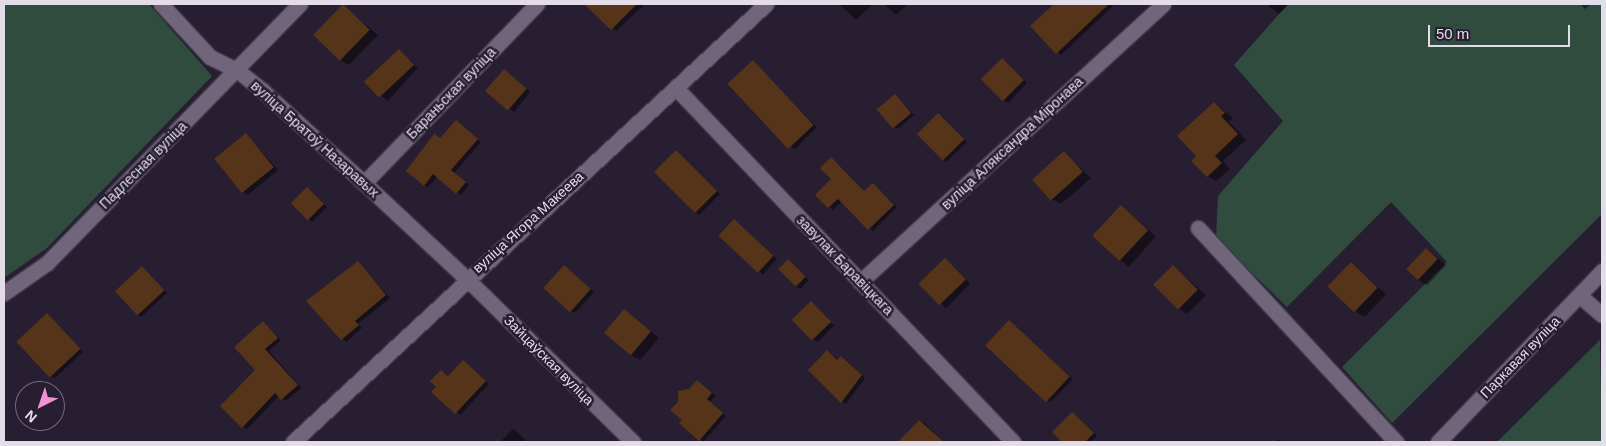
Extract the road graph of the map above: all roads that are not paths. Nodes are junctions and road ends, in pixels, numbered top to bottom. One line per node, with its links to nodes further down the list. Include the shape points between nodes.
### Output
1 (161, 4): 6 (street, вуліца Братоў Назаравых, via 210,57)
2 (300, 4): 6 (street, Падлесная вуліца)
3 (537, 4): 8 (street, Бараньская вуліца)
4 (766, 4): 7 (street, вуліца Ягора Макеева)
5 (1163, 4): 12 (street, вуліца Аляксандра Міронава)
6 (237, 70): 8 (street, вуліца Братоў Назаравых); 13 (street, Падлесная вуліца, via 47,263)
7 (676, 88): 11 (street, вуліца Ягора Макеева); 12 (street, завулак Баравіцкага)
8 (364, 183): 11 (street, вуліца Братоў Назаравых)
9 (1198, 228): 19 (street)
10 (1602, 271): 14 (street, Паркавая вуліца)
11 (466, 278): 16 (street, вуліца Ягора Макеева); 17 (street, Зайцаўская вуліца)
12 (860, 282): 18 (street, завулак Баравіцкага)
13 (4, 293)
14 (1579, 295): 15 (street); 20 (street, Паркавая вуліца)
15 (1602, 315)
16 (292, 442)
17 (633, 442)
18 (1013, 442)
19 (1396, 442)
20 (1438, 442)

